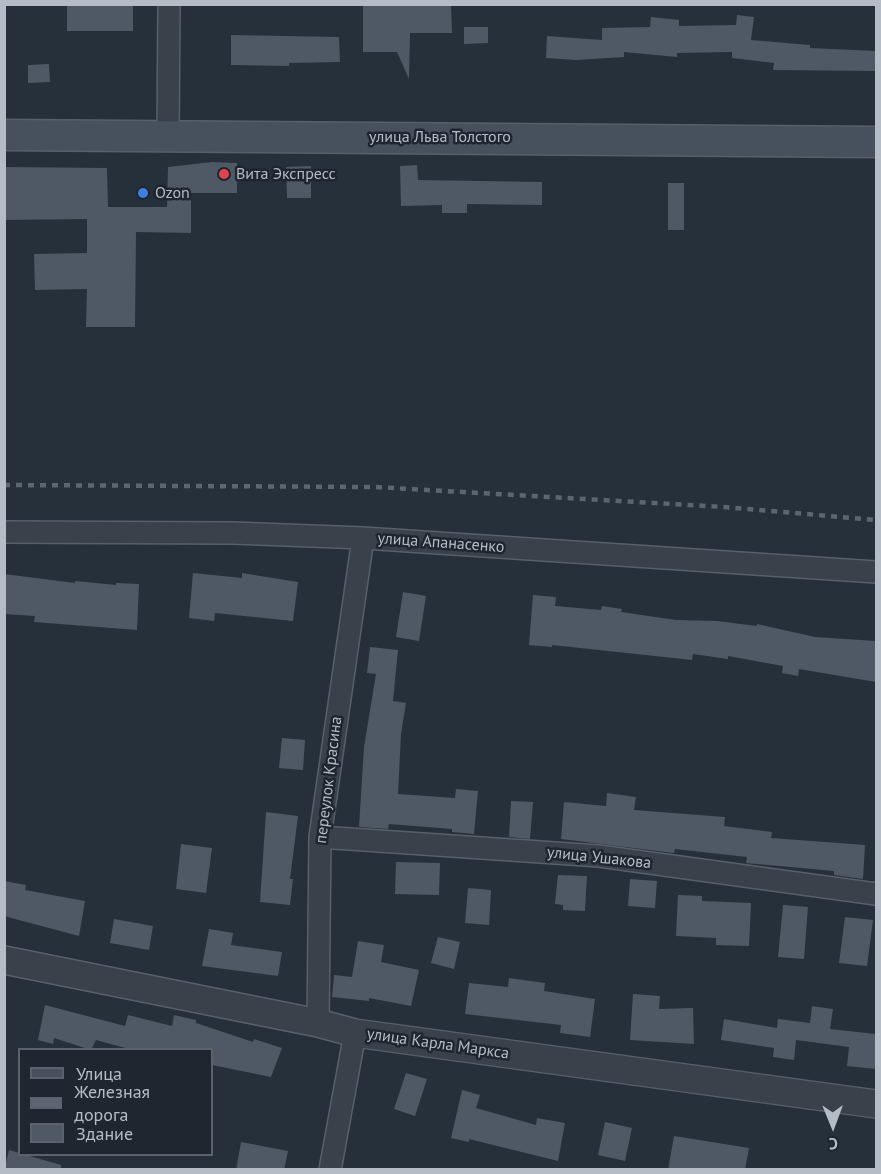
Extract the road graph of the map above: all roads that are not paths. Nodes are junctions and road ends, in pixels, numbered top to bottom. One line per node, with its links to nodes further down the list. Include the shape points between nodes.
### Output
1 (169, 4): 3 (street)
2 (4, 135): 3 (main road, улица Льва Толстого)
3 (168, 137): 4 (main road, улица Льва Толстого)
4 (876, 142)
5 (4, 532): 6 (street, улица Апанасенко)
6 (363, 538): 7 (street, улица Апанасенко); 8 (street, переулок Красина)
7 (876, 572)
8 (320, 837): 9 (street, улица Ушакова, via 600,856); 11 (street, переулок Красина)
9 (876, 894)
10 (4, 960): 11 (street, улица Карла Маркса)
11 (318, 1023): 12 (street, улица Карла Маркса)
12 (355, 1033): 13 (street, улица Карла Маркса); 14 (street)
13 (876, 1104)
14 (330, 1170)

